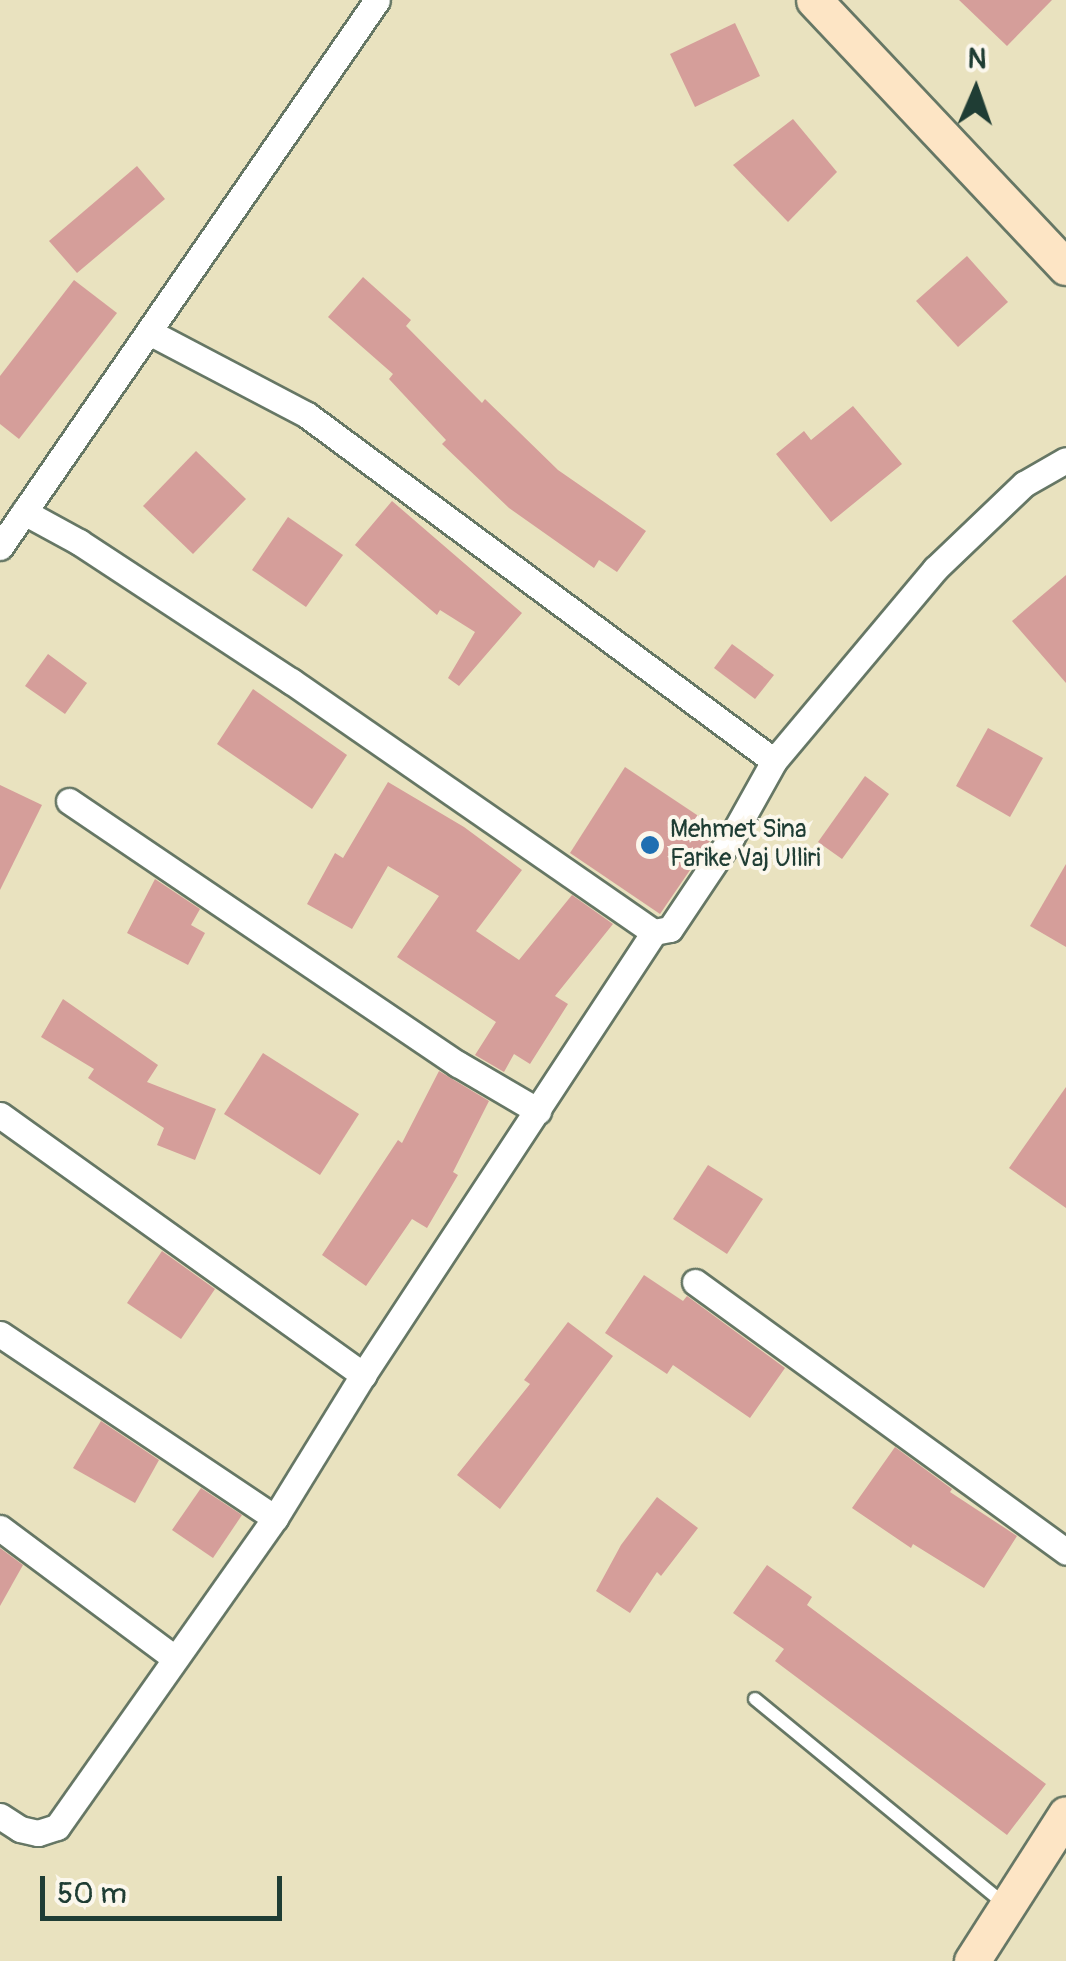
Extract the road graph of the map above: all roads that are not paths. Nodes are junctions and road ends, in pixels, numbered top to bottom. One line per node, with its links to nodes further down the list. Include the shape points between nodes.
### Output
1 (377, 0): 4 (street)
2 (830, 5): 3 (main road)
3 (1066, 266)
4 (149, 332): 6 (street); 8 (street, via 307,415)
5 (1066, 460): 8 (street, via 1024,484 934,569)
6 (24, 512): 7 (street); 10 (street, via 291,680)
7 (0, 547)
8 (774, 762): 10 (street, via 670,928)
9 (70, 802): 11 (street)
10 (654, 932): 11 (street)
11 (538, 1111): 15 (street)
12 (0, 1115): 15 (street)
13 (695, 1282): 18 (street)
14 (0, 1334): 16 (street)
15 (363, 1374): 16 (street)
16 (275, 1518): 19 (street)
17 (0, 1528): 19 (street)
18 (1066, 1552)
19 (173, 1656): 22 (street, via 57,1827 20,1830)
20 (754, 1699): 23 (lane)
21 (1066, 1814): 23 (main road)
22 (0, 1816)
23 (1007, 1906): 24 (main road)
24 (972, 1961)

